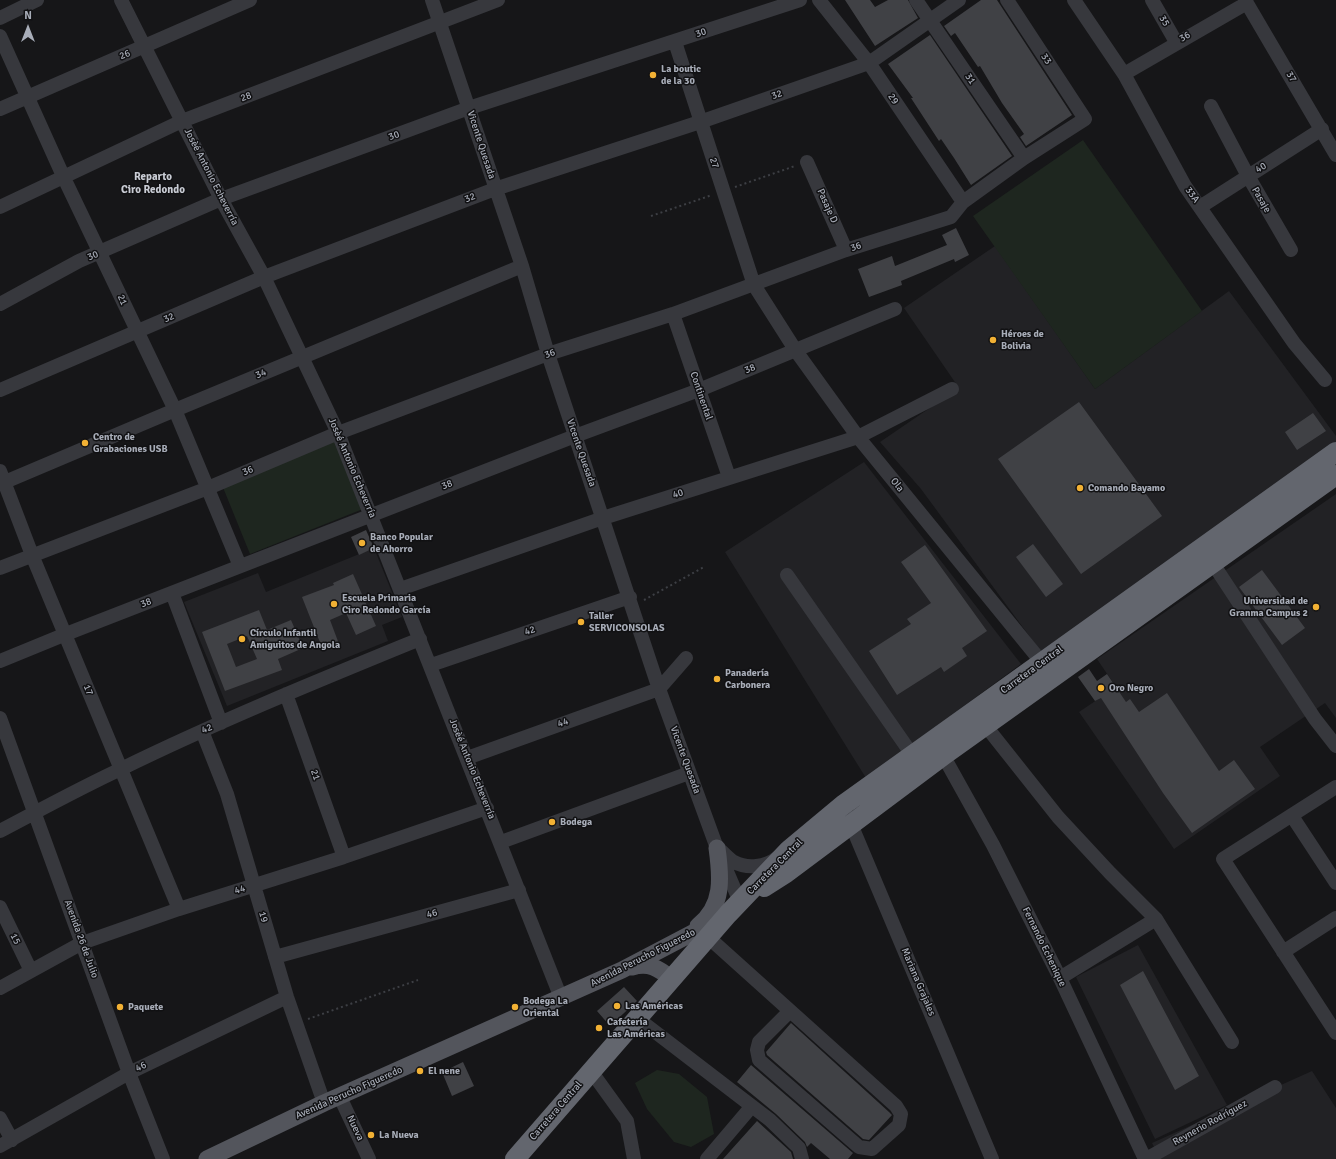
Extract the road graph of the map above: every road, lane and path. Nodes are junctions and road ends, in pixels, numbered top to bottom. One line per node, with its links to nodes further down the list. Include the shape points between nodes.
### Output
1 (37, 0): 14 (street)
2 (121, 0): 20 (street, Josèé Antonio Echeverría)
3 (250, 0): 20 (street, 26)
4 (432, 0): 16 (street, Vicente Quesada)
5 (498, 0): 16 (street, 28)
6 (800, 0): 18 (street, 30)
7 (819, 0): 21 (street, 29)
8 (916, 0): 15 (street, 31)
9 (959, 0): 15 (street, 32)
10 (1007, 0): 27 (street, 33)
11 (1074, 0): 22 (street, 33A)
12 (1152, 0): 19 (street, 35)
13 (1246, 1): 19 (street, 36); 30 (street, 37)
14 (0, 18)
15 (931, 21): 21 (street, 32); 32 (street, 31)
16 (440, 22): 25 (street, Vicente Quesada); 28 (street, 28)
17 (0, 36): 23 (street, 21)
18 (675, 42): 25 (street, 30); 29 (street, 27)
19 (1176, 42): 22 (street, 36)
20 (144, 46): 23 (street, 26); 28 (street, Josèé Antonio Echeverría)
21 (868, 63): 29 (street, 32); 38 (street, 29)
22 (1124, 74): 40 (street, 33A, via 1185,186)
23 (27, 97): 26 (street, 26); 35 (street, 21)
24 (1211, 106): 34 (street, Pasaje)
25 (470, 108): 36 (street, Vicente Quesada); 37 (street, 30)
26 (0, 109)
27 (1085, 119): 32 (street, 36)
28 (182, 121): 35 (street, 28); 37 (street, Josèé Antonio Echeverría)
29 (700, 122): 36 (street, 32); 46 (street, 27)
30 (1322, 129): 31 (street, 37); 34 (street, 40)
31 (1336, 155)
32 (1024, 158): 38 (street, 36)
33 (807, 162): 41 (street, Pasaje D)
34 (1248, 176): 40 (street, 40); 42 (street, Pasaje)
35 (64, 178): 39 (street, 28); 43 (street, 21)
36 (495, 189): 44 (street, Vicente Quesada); 45 (street, 32)
37 (221, 199): 43 (street, 30); 45 (street, Josèé Antonio Echeverría)
38 (963, 202): 41 (street, 36, via 951,217)
39 (0, 207)
40 (1200, 207): 54 (street, 33A, via 1294,343)
41 (846, 250): 46 (street, 36)
42 (1291, 250)
43 (101, 252): 47 (street, 30, via 79,261); 50 (street, 21)
44 (522, 266): 52 (street, Vicente Quesada); 53 (street, 34)
45 (264, 277): 50 (street, 32); 53 (street, Josèé Antonio Echeverría)
46 (754, 285): 49 (street, 36); 51 (street, Ola)
47 (0, 304)
48 (894, 309): 51 (street, 38)
49 (673, 314): 52 (street, 36); 57 (street, Continental)
50 (137, 332): 56 (street, 32); 58 (street, 21)
51 (796, 351): 57 (street, 38); 61 (street, Ola)
52 (548, 354): 59 (street, 36); 60 (street, Vicente Quesada)
53 (302, 357): 58 (street, 34); 59 (street, Josèé Antonio Echeverría)
54 (1326, 380)
55 (952, 389): 61 (street, 40)
56 (0, 390)
57 (699, 390): 60 (street, 38); 64 (street, Continental)
58 (175, 410): 65 (street, 34); 66 (street, 21)
59 (338, 433): 66 (street, 36); 67 (street, Josèé Antonio Echeverría)
60 (575, 436): 67 (street, 38); 68 (street, Vicente Quesada)
61 (858, 437): 64 (street, 40); 83 (street, Ola)
62 (1336, 452): 70 (highway, Carretera Central)
63 (1336, 475): 70 (highway, Carretera Central)
64 (729, 477): 68 (street, 40)
65 (1, 479): 69 (street, 17)
66 (208, 488): 69 (street, 36); 71 (street, 21)
67 (372, 515): 71 (street, 38); 75 (street, Josèé Antonio Echeverría)
68 (603, 518): 75 (street, 40); 77 (street, Vicente Quesada)
69 (32, 555): 73 (street, 36); 78 (street, 17)
70 (1207, 555): 83 (highway, Carretera Central); 90 (street, via 1315,719)
71 (240, 566): 76 (street, 38)
72 (704, 567): 77 (path)
73 (0, 568)
74 (787, 575): 92 (street)
75 (400, 589): 79 (street, Josèé Antonio Echeverría)
76 (172, 593): 78 (street, 38); 87 (street)
77 (631, 601): 82 (street, 42); 84 (street, Vicente Quesada)
78 (66, 634): 81 (street, 38); 94 (street, 17)
79 (420, 639): 82 (street, Josèé Antonio Echeverría); 85 (street, 42)
80 (686, 658): 84 (street)
81 (0, 662)
82 (431, 665): 93 (street, Josèé Antonio Echeverría)
83 (1047, 670): 88 (highway, Carretera Central); 91 (highway, Carretera Central)
84 (659, 689): 93 (street, 44); 95 (street, Vicente Quesada)
85 (286, 694): 87 (street, 42); 106 (street, 21)
86 (0, 718): 99 (street, Avenida 26 de Julio)
87 (220, 723): 89 (street, 42)
88 (986, 725): 91 (highway, Carretera Central); 114 (street, via 1058,817)
89 (202, 731): 94 (street, 42); 108 (street, 19, via 227,794)
90 (1336, 746)
91 (939, 748): 92 (highway, Carretera Central); 101 (highway, Carretera Central); 124 (street, Fernando Echenique, via 993,845)
92 (913, 756): 97 (highway, Carretera Central)
93 (467, 758): 98 (street, Josèé Antonio Echeverría)
94 (120, 769): 99 (street, 42); 112 (street, 17)
95 (689, 773): 103 (street); 104 (street, Vicente Quesada)
96 (1336, 787): 100 (street)
97 (843, 805): 101 (street, Mariana Grajales); 105 (highway, Carretera Central)
98 (487, 808): 103 (street, Josèé Antonio Echeverría); 106 (street, 44)
99 (36, 813): 102 (street, 42); 117 (street, Avenida 26 de Julio)
100 (1292, 816): 107 (street); 119 (street, via 1223,859)
101 (851, 823): 111 (highway, Carretera Central, via 786,873); 149 (street, Mariana Grajales)
102 (0, 831)
103 (501, 842): 109 (street, Josèé Antonio Echeverría)
104 (717, 848): 105 (street, via 733,861 752,866 774,861); 111 (street, Vicente Quesada); 116 (main road, via 719,893 713,911)
105 (789, 850): 111 (highway, Carretera Central)
106 (344, 857): 108 (street, 44)
107 (1336, 882)
108 (254, 886): 112 (street, 44); 120 (street, 19)
109 (519, 890): 120 (street, 46); 128 (street, Josèé Antonio Echeverría)
110 (0, 907): 122 (street, 15)
111 (734, 908): 115 (highway, Carretera Central); 116 (main road, Avenida Perucho Figueredo)
112 (179, 909): 117 (street, 44)
113 (1336, 918): 119 (street)
114 (1156, 919): 124 (street); 133 (street)
115 (708, 937): 123 (highway, Carretera Central); 129 (street)
116 (682, 939): 118 (main road, Avenida Perucho Figueredo)
117 (82, 943): 122 (street, 44); 135 (street, Avenida 26 de Julio)
118 (657, 952): 121 (main road, Avenida Perucho Figueredo); 123 (main road, via 675,956)
119 (1283, 952): 132 (street)
120 (275, 957): 127 (street, 19)
121 (622, 970): 123 (main road, via 651,965); 128 (main road, Avenida Perucho Figueredo)
122 (31, 971): 126 (street, 44)
123 (676, 974): 130 (highway, Carretera Central)
124 (1060, 978): 150 (street, Fernando Echenique)
125 (418, 980): 131 (path)
126 (0, 988)
127 (288, 997): 131 (street, 19); 135 (street, 46)
128 (562, 998): 137 (main road, Avenida Perucho Figueredo)
129 (790, 1011): 129 (street, via 896,1106 901,1114 899,1125 872,1149 859,1147 759,1060 759,1042)
130 (637, 1018): 134 (highway, Carretera Central); 139 (street)
131 (296, 1023): 138 (street, 19)
132 (1336, 1033)
133 (1232, 1042)
134 (591, 1071): 145 (highway, Carretera Central); 146 (street, via 627,1121)
135 (129, 1073): 141 (street, 46); 142 (street, Avenida 26 de Julio)
136 (1275, 1087): 150 (street, Reynerio Rodríguez)
137 (340, 1097): 138 (main road, Avenida Perucho Figueredo); 144 (street, Nueva)
138 (324, 1103): 143 (main road, Avenida Perucho Figueredo)
139 (752, 1106): 147 (street); 148 (street, via 799,1148)
140 (0, 1118): 141 (street)
141 (6, 1143)
142 (163, 1159)
143 (207, 1159)
144 (369, 1159)
145 (515, 1159)
146 (634, 1159)
147 (707, 1159)
148 (802, 1159)
149 (992, 1159)
150 (1145, 1159)

